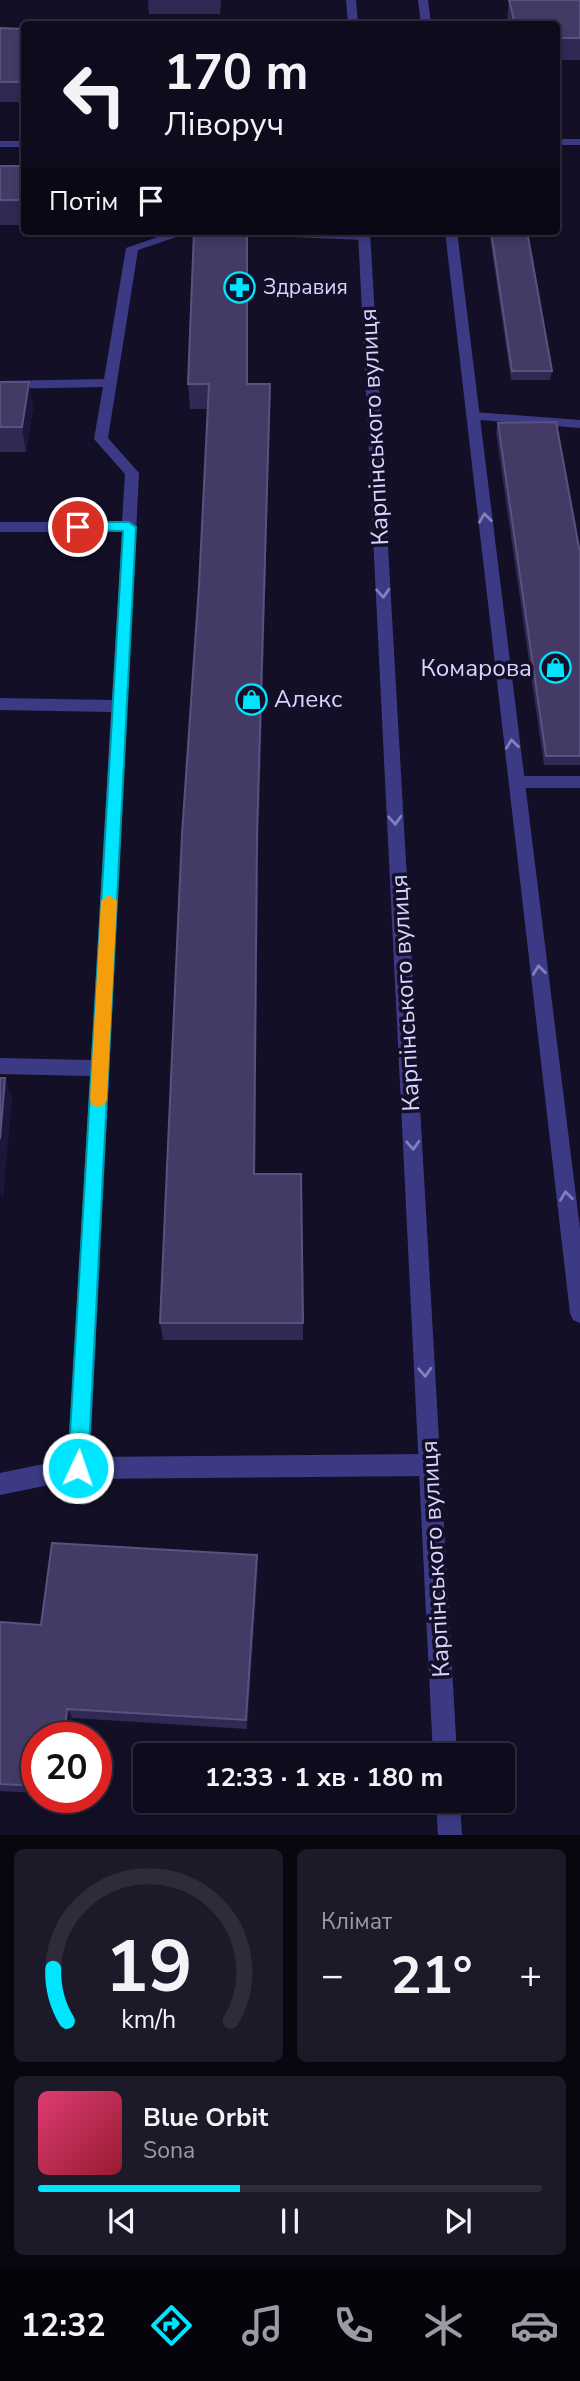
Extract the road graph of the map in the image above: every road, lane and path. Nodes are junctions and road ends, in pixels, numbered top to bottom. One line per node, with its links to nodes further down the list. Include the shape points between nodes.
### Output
1 (351, 0): 3 (street)
2 (423, 0): 4 (street)
3 (353, 21)
4 (426, 21)
5 (560, 142): 6 (street)
6 (580, 142)
7 (0, 144): 8 (street)
8 (21, 144)
9 (175, 235): 12 (street, via 132,248)
10 (364, 235): 25 (street, Карпінського вулиця, one-way to 25)
11 (451, 235): 14 (street)
12 (110, 383): 13 (street); 17 (street, via 101,439 132,473)
13 (0, 385)
14 (473, 416): 15 (street); 20 (street, one-way to 14)
15 (580, 424)
16 (0, 527): 17 (street)
17 (129, 527): 19 (street)
18 (0, 704): 19 (street)
19 (120, 706): 23 (street)
20 (517, 782): 21 (street); 24 (street, one-way to 20)
21 (580, 782)
22 (0, 1066): 23 (street)
23 (100, 1068): 26 (street)
24 (580, 1312)
25 (430, 1465): 26 (street); 28 (street, Карпінського вулиця)
26 (78, 1468): 27 (street)
27 (0, 1484)
28 (445, 1743)
29 (449, 1813): 30 (street)
30 (450, 1835)

